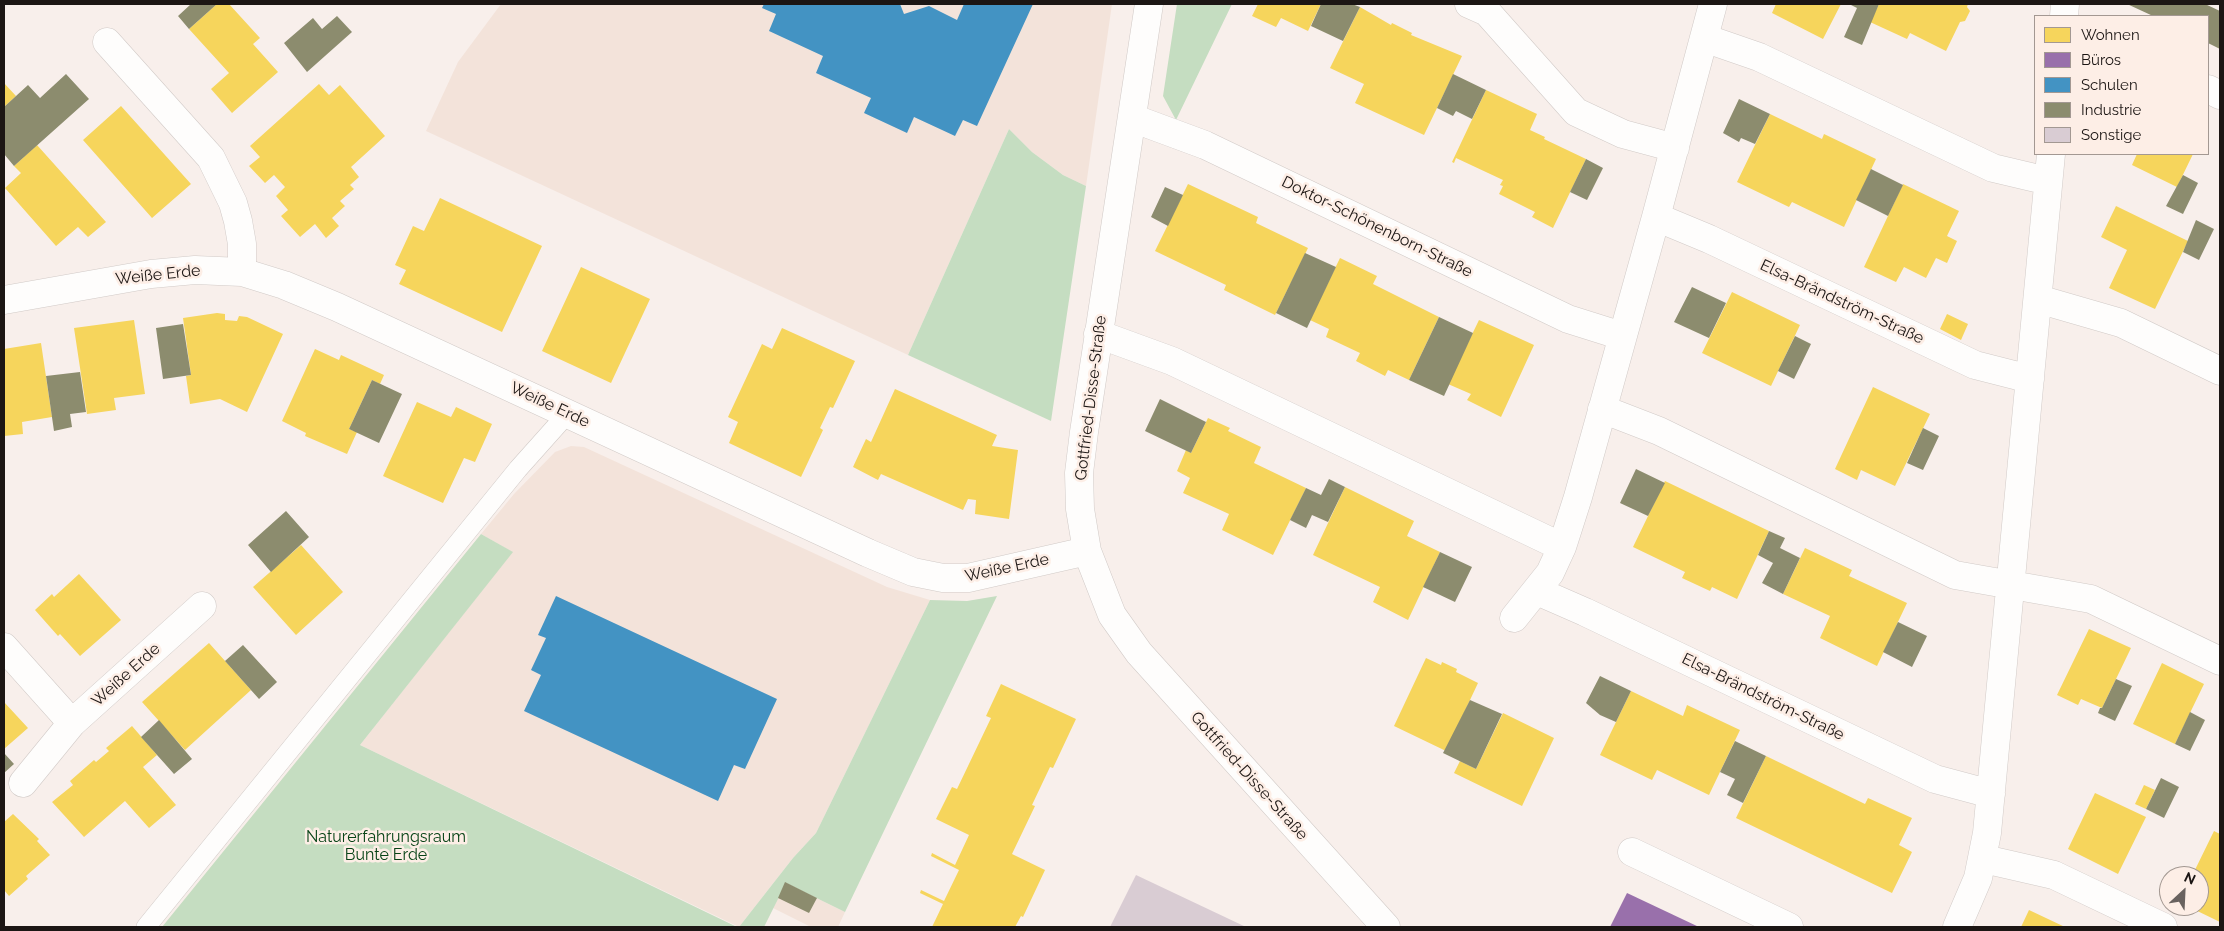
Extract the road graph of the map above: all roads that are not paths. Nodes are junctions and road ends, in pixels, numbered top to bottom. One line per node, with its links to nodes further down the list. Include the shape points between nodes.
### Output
1 (1149, 4): 6 (street, Gottfried-Disse-Straße)
2 (1469, 4): 7 (street, via 1487,12 1576,112 1623,134)
3 (1713, 4): 4 (street)
4 (1704, 38): 7 (street); 9 (street, via 1760,57 1993,168)
5 (107, 42): 11 (street, via 211,158 238,221)
6 (1132, 118): 14 (street, Gottfried-Disse-Straße); 15 (street, Doktor-Schönenborn-Straße, via 1205,145 1568,319)
7 (1675, 148): 10 (street)
8 (2051, 155): 9 (street)
9 (2048, 181): 12 (street)
10 (1656, 217): 15 (street); 17 (street, Elsa-Brändström-Straße, via 1709,238 1975,365)
11 (242, 272): 13 (street, Weiße Erde, via 195,270 151,274); 19 (street, Weiße Erde, via 337,307)
12 (2038, 299): 16 (street, via 2121,323); 17 (street)
13 (4, 300)
14 (1098, 334): 20 (street, via 1172,361); 21 (street, Gottfried-Disse-Straße, via 1079,473 1080,509)
15 (1622, 336): 18 (street)
16 (2220, 371)
17 (2030, 379): 22 (street)
18 (1602, 409): 20 (street); 22 (street, via 1659,431 1955,575)
19 (568, 413): 21 (street, Weiße Erde, via 913,572 944,578 968,578); 33 (lane, via 518,469)
20 (1562, 547): 23 (street, via 1550,574)
21 (1087, 551): 34 (street, Gottfried-Disse-Straße, via 1112,615 1139,653)
22 (2012, 584): 27 (street, via 2091,598); 30 (street)
23 (1537, 591): 25 (street); 30 (street, Elsa-Brändström-Straße, via 1935,779)
24 (202, 606): 28 (street, Weiße Erde)
25 (1514, 618)
26 (4, 647): 28 (street)
27 (2220, 661)
28 (72, 723): 29 (street, Weiße Erde)
29 (23, 784)
30 (1992, 794): 32 (street)
31 (1632, 852): 35 (street)
32 (1984, 859): 36 (street); 37 (street, via 2054,875)
33 (146, 927)
34 (1386, 927)
35 (1789, 927)
36 (1957, 927)
37 (2163, 927)

